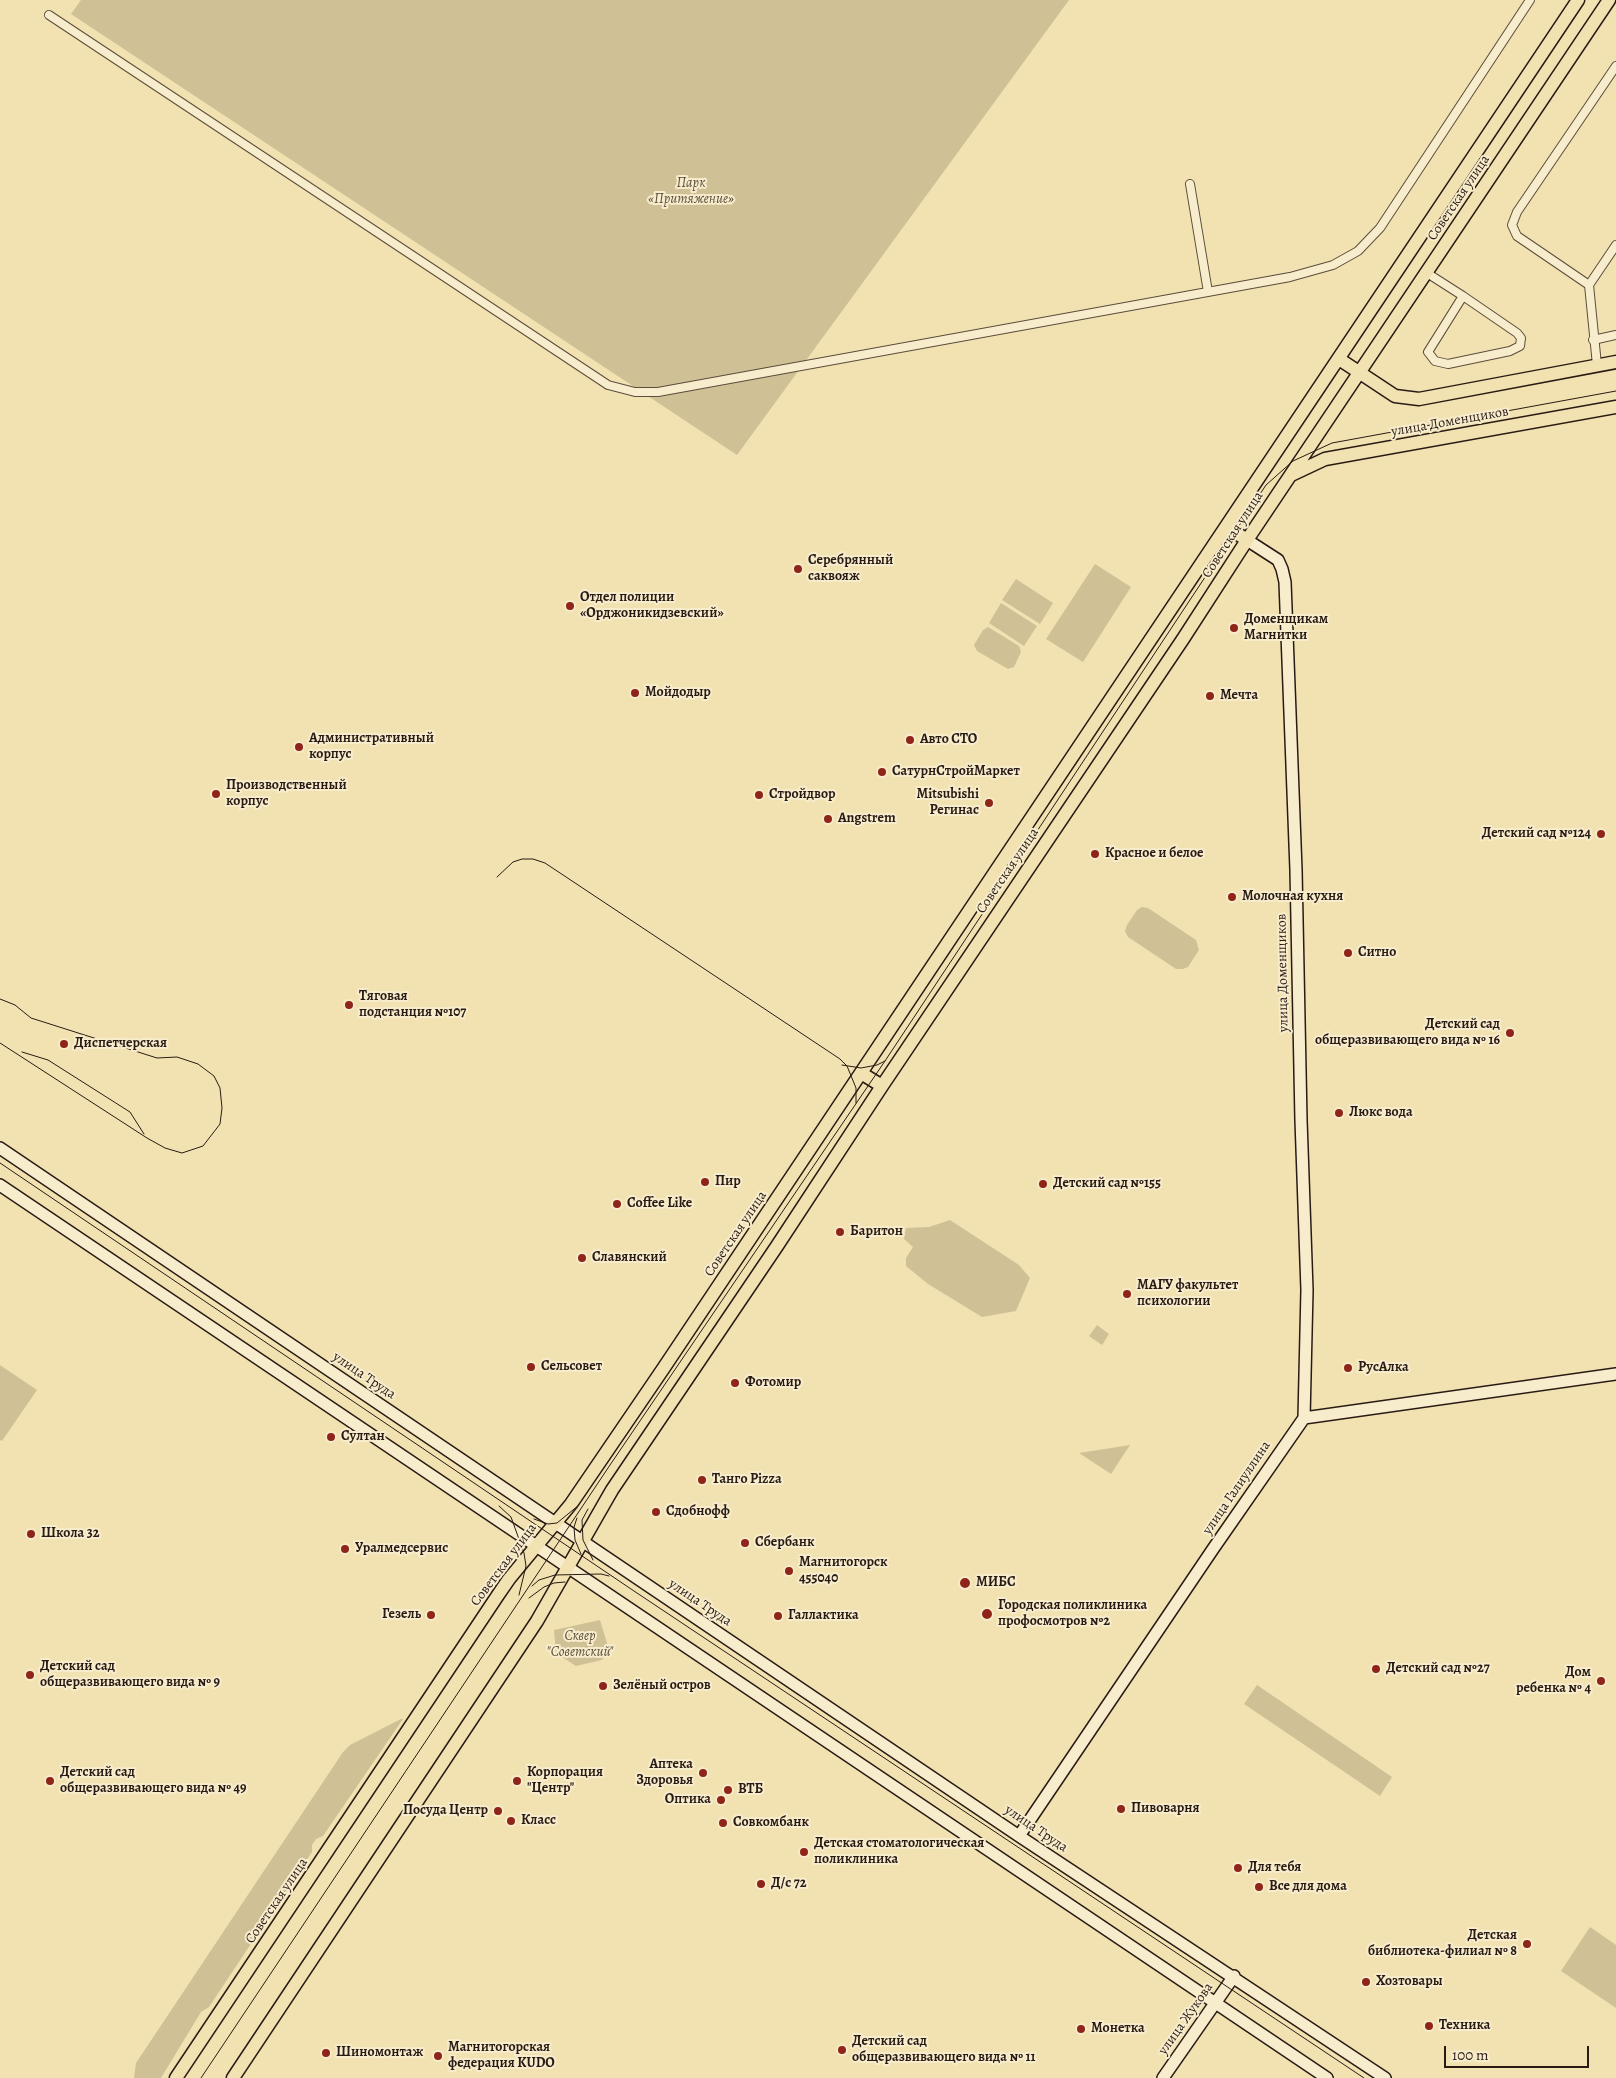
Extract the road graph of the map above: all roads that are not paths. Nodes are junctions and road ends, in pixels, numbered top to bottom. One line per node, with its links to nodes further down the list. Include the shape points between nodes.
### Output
1 (1530, 0): 10 (street, via 1380,228 1358,251 1333,265 1290,277)
2 (1578, 0): 14 (main road, Советская улица)
3 (1610, 0): 8 (main road, Советская улица)
4 (49, 15): 10 (street, via 608,385 635,392 658,392)
5 (1616, 66): 9 (street, via 1517,212 1512,225 1517,236)
6 (1190, 184): 10 (street)
7 (1616, 245): 9 (street)
8 (1427, 273): 11 (street); 17 (main road, Советская улица)
9 (1590, 284): 13 (street)
10 (1208, 292)
11 (1463, 296): 11 (street, via 1517,334 1521,338 1520,346 1448,364 1434,361 1428,352)
12 (1616, 335): 13 (street)
13 (1593, 340): 16 (street)
14 (1339, 359): 17 (main road, улица Доменщиков); 20 (main road, Советская улица)
15 (1616, 362): 16 (main road, улица Доменщиков)
16 (1597, 365): 17 (main road, улица Доменщиков, via 1419,399 1395,396)
17 (1360, 373): 19 (main road, Советская улица)
18 (1616, 407): 19 (main road, улица Доменщиков, via 1325,459)
19 (1291, 475): 21 (main road, Советская улица)
20 (1227, 527): 21 (main road, улица Доменщиков); 22 (main road, Советская улица)
21 (1247, 540): 23 (main road, Советская улица); 27 (main road, улица Доменщиков, via 1278,560 1285,582 1307,1290)
22 (861, 1073): 23 (main road); 28 (main road, Советская улица, via 658,1377)
23 (882, 1086): 29 (main road, Советская улица, via 612,1490)
24 (0, 1148): 28 (main road, улица Труда)
25 (0, 1185): 30 (main road)
26 (1616, 1374): 27 (main road)
27 (1304, 1418): 32 (main road, улица Галиуллина)
28 (556, 1523): 29 (main road, улица Труда); 30 (main road, Советская улица)
29 (582, 1541): 31 (main road, Советская улица); 32 (main road, улица Труда)
30 (537, 1545): 31 (main road); 35 (main road, Советская улица, via 509,1579)
31 (568, 1567): 34 (main road); 36 (main road, Советская улица, via 513,1658)
32 (1019, 1836): 33 (main road, улица Труда)
33 (1234, 1976): 34 (main road, улица Жукова); 39 (main road, улица Труда)
34 (1214, 2003): 37 (main road, улица Жукова); 38 (main road)
35 (176, 2078)
36 (233, 2078)
37 (1163, 2078)
38 (1327, 2078)
39 (1385, 2078)

